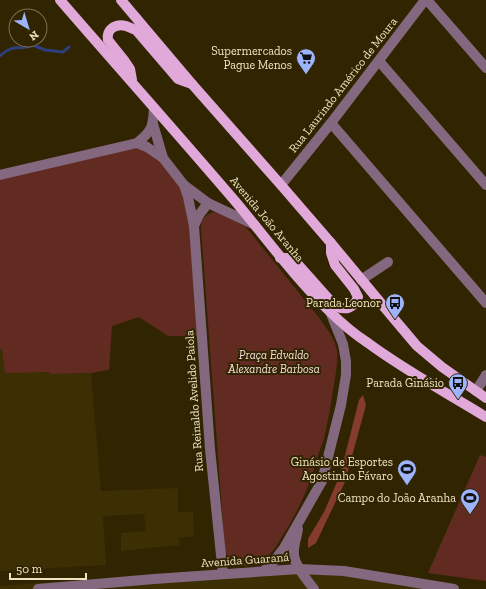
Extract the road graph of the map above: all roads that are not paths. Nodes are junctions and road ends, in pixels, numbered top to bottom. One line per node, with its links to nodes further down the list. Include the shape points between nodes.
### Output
1 (60, 0): 6 (main road, Avenida João Aranha)
2 (121, 0): 7 (main road)
3 (426, 0): 4 (street, Rua Laurindo Américo de Moura); 5 (street)
4 (378, 60): 9 (street, Rua Laurindo Américo de Moura); 15 (street)
5 (486, 68)
6 (133, 82): 7 (main road, via 130,69 108,40 109,30 113,27 120,25 136,30 178,79); 8 (main road, Avenida João Aranha)
7 (192, 84): 14 (main road)
8 (154, 108): 10 (street); 18 (main road, Avenida João Aranha)
9 (330, 123): 14 (street, Rua Laurindo Américo de Moura); 24 (street)
10 (153, 124): 11 (street, via 146,136); 12 (street)
11 (137, 143): 12 (street); 13 (street)
12 (163, 158): 16 (street)
13 (0, 175)
14 (282, 185): 20 (main road)
15 (486, 185)
16 (184, 186): 17 (street); 19 (street, Rua Reinaldo Avelido Paiola)
17 (208, 203): 18 (street); 19 (street)
18 (255, 225): 21 (main road, Avenida João Aranha)
19 (194, 226): 33 (street, Rua Reinaldo Avelido Paiola, via 210,449)
20 (331, 243): 21 (main road, via 335,265 358,297 352,307 344,309 335,306 295,261); 23 (main road)
21 (280, 258): 25 (main road, Avenida João Aranha)
22 (388, 262): 23 (street)
23 (362, 280): 27 (main road, via 417,346)
24 (486, 302)
25 (331, 314): 29 (main road, Avenida João Aranha, via 382,353); 30 (street, via 343,344 346,375 322,481)
26 (486, 375): 27 (street)
27 (476, 391): 28 (main road)
28 (486, 398)
29 (486, 417)
30 (300, 522): 31 (street, via 294,546); 32 (street, via 278,557)
31 (299, 569): 32 (street, Avenida Guaraná); 35 (street); 36 (street, Avenida Guaraná, via 344,571)
32 (264, 571): 33 (street, Avenida Guaraná)
33 (223, 574): 34 (street, Avenida Guaraná)
34 (38, 589)
35 (314, 589)
36 (454, 589)

